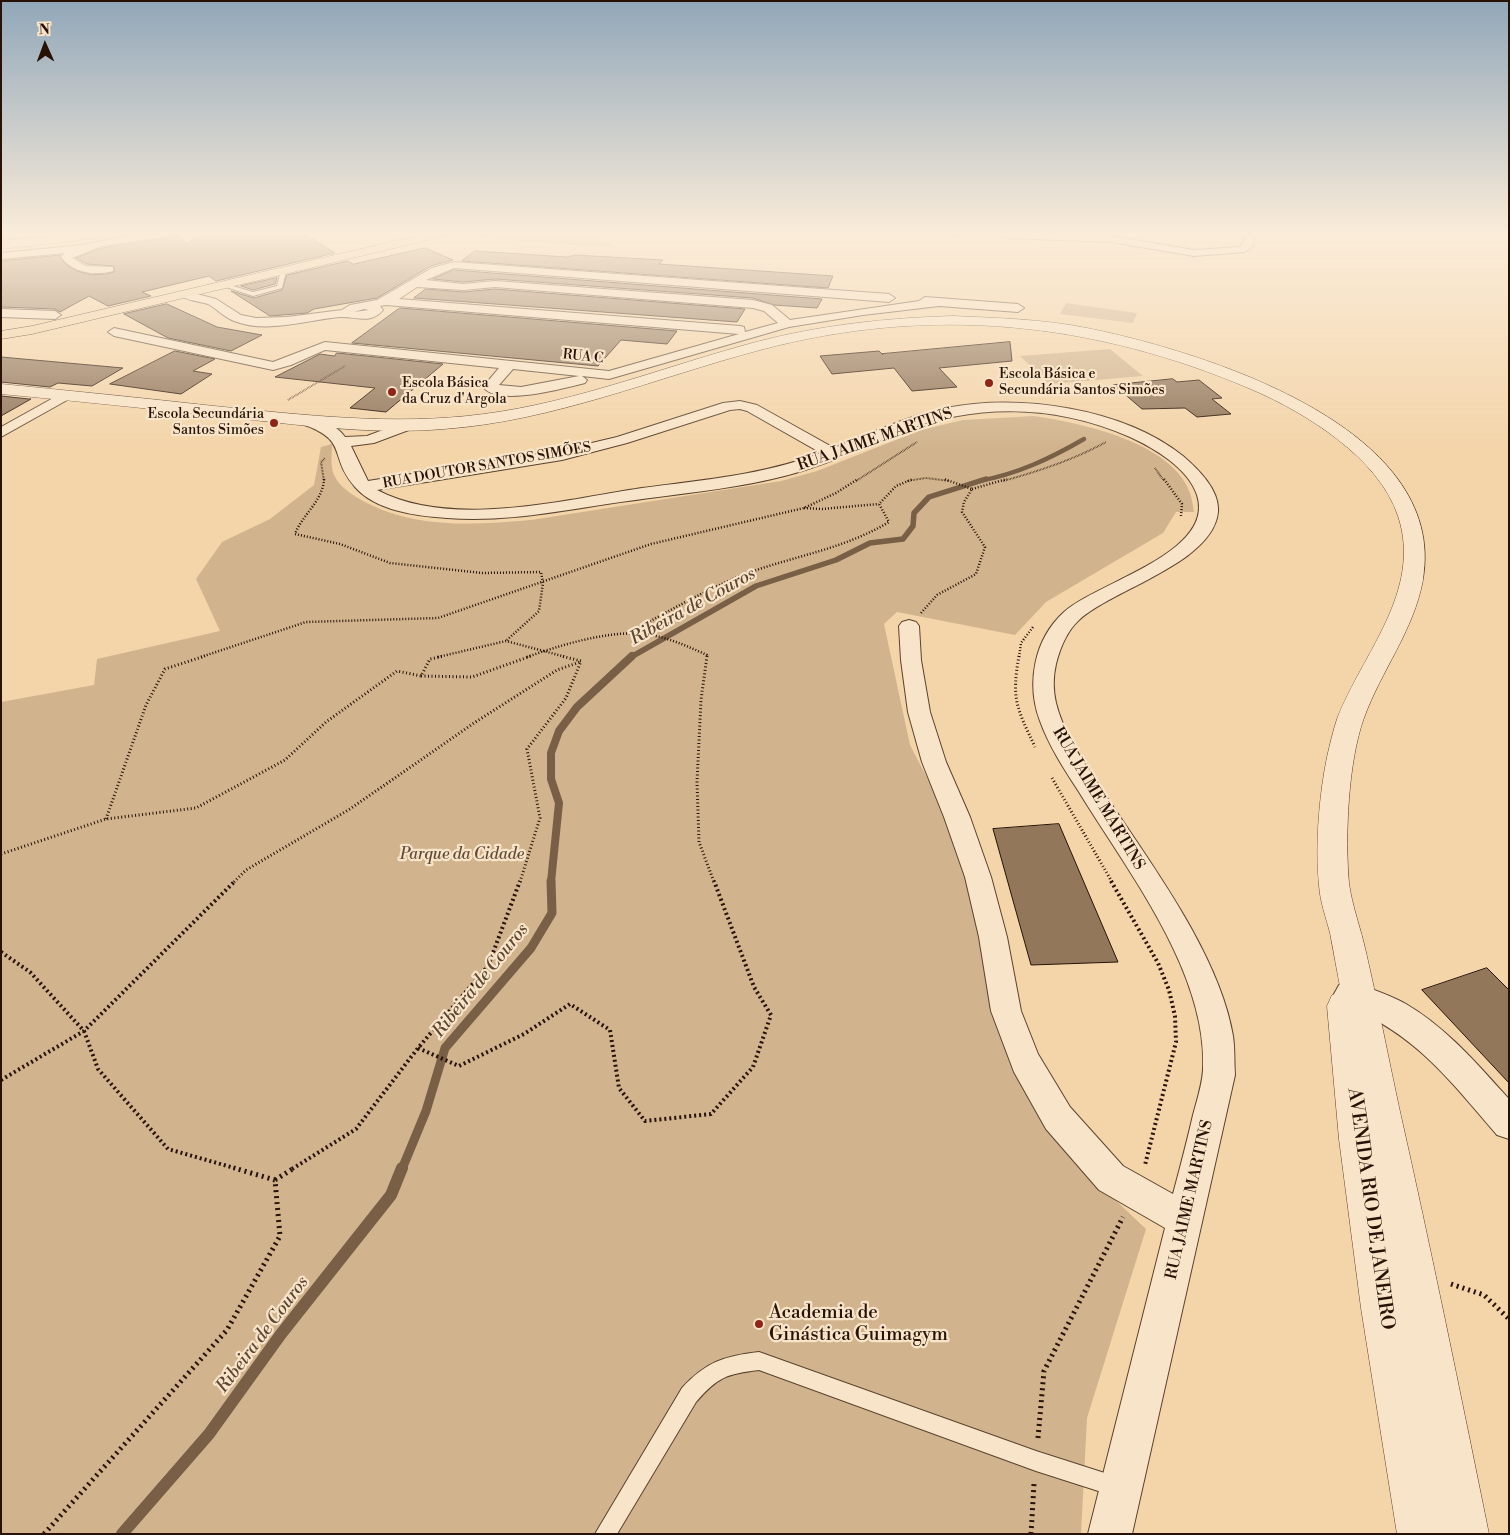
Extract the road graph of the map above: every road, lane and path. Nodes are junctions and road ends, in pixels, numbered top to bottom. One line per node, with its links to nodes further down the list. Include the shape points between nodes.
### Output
1 (140, 305): 18 (main road)
2 (216, 305): 11 (street, via 237,318 256,322)
3 (376, 305): 8 (street)
4 (428, 305): 15 (street)
5 (755, 305): 14 (street, via 768,308)
6 (919, 305): 14 (street, RUA C)
7 (974, 305): 9 (street)
8 (372, 306): 11 (street, via 355,307); 13 (street, via 377,310)
9 (1018, 308)
10 (1, 312): 12 (street)
11 (345, 313): 13 (street)
12 (55, 315)
13 (361, 317): 20 (street, via 363,321)
14 (787, 324): 16 (street, RUA C)
15 (709, 329): 16 (street); 19 (street, via 718,337)
16 (764, 330): 19 (street, RUA C)
17 (114, 332): 20 (street, via 274,366)
18 (1, 335)
19 (718, 344): 23 (street, RUA C)
20 (325, 346): 21 (street, RUA C)
21 (370, 351): 22 (street, RUA C); 26 (path)
22 (510, 364): 23 (street, RUA C); 23 (street, via 490,387 498,392 513,392)
23 (609, 375)
24 (1, 389): 25 (street, AVENIDA RIO DE JANEIRO)
25 (64, 396): 26 (street, AVENIDA RIO DE JANEIRO); 30 (street)
26 (262, 416): 27 (street, AVENIDA RIO DE JANEIRO)
27 (304, 420): 28 (street, AVENIDA RIO DE JANEIRO); 31 (street, via 329,429)
28 (356, 423): 29 (street, AVENIDA RIO DE JANEIRO); 31 (street, via 341,429)
29 (389, 428): 33 (street); 58 (street, AVENIDA RIO DE JANEIRO, via 477,420 561,406 803,334 847,326 925,320 1028,325 1140,344 1234,374 1326,423 1367,456 1392,486 1408,515 1415,549 1413,582 1402,612 1349,721 1334,792 1338,966)
30 (1, 433)
31 (337, 438): 33 (street, via 361,442); 37 (street, RUA JAIME MARTINS)
32 (1103, 438): 39 (path, via 1110,441 1082,455 1011,480)
33 (374, 439): 37 (street)
34 (924, 439): 41 (path, via 836,493)
35 (832, 453): 38 (street, RUA JAIME MARTINS, via 770,475 500,514 427,511 383,500); 38 (street, RUA DOUTOR SANTOS SIMÕES, via 752,408 740,405 570,453); 42 (street, RUA JAIME MARTINS, via 946,412 976,408 1043,410 1110,425 1146,439 1196,476 1207,496)
36 (1152, 463): 43 (path, via 1182,504)
37 (351, 465): 38 (street, RUA JAIME MARTINS); 45 (path, via 338,470 332,449 321,462 324,485 315,504 298,524 295,534 340,544 390,563 482,573 541,572)
38 (363, 487)
39 (972, 489): 40 (path, via 955,480 927,478 899,484); 47 (path, via 962,512 985,547 976,574 937,595)
40 (879, 504): 41 (path); 48 (path, via 889,522 872,534 744,575 686,601)
41 (804, 508): 45 (path, via 651,544 563,573)
42 (1209, 513): 43 (path); 65 (street, RUA JAIME MARTINS, via 1204,531 1186,548 1072,615 1058,633 1045,662 1044,701 1059,741 1191,952 1217,1030 1219,1075)
43 (1181, 516): 44 (path)
44 (1178, 523)
45 (543, 583): 49 (path, via 539,611); 55 (path, via 438,618 306,622 165,669 146,705)
46 (1040, 619): 53 (path, via 1021,643 1014,684 1017,708)
47 (909, 626): 64 (street, via 920,712 934,762 978,877 1006,1011 1025,1062 1058,1118 1111,1178)
48 (626, 634): 50 (path); 60 (path, via 672,640 707,655 697,782 699,842 754,987 771,1015 753,1067 711,1114 644,1121 619,1088 610,1030 570,1004 524,1034 459,1066)
49 (506, 641): 50 (path); 52 (path, via 430,659)
50 (544, 651): 51 (path); 52 (path, via 472,677)
51 (581, 661): 59 (path, via 557,670 350,809 246,870); 60 (path, via 566,698 527,749 540,818 510,913 488,966)
52 (421, 676): 55 (path, via 397,671 326,722 285,760 196,808)
53 (1037, 751)
54 (1051, 775): 64 (path, via 1158,963 1175,1016 1176,1042 1148,1156)
55 (106, 819): 56 (path)
56 (1, 854)
57 (1, 952): 59 (path, via 30,972)
58 (1351, 995): 62 (street, via 1429,1036); 66 (street, via 1365,1033); 74 (street, AVENIDA RIO DE JANEIRO, via 1358,1138)
59 (84, 1031): 61 (path); 63 (path, via 98,1069 168,1149)
60 (418, 1048): 63 (path, via 356,1129)
61 (1, 1080)
62 (1509, 1123)
63 (275, 1180): 70 (path, via 280,1236 227,1330)
64 (1135, 1194): 65 (street); 68 (path, via 1044,1371)
65 (1185, 1220): 69 (street, RUA JAIME MARTINS)
66 (1415, 1272): 67 (path, via 1484,1295); 75 (street)
67 (1509, 1319)
68 (1036, 1460): 69 (lane); 71 (lane, via 758,1361 726,1365 704,1377 689,1395); 72 (path)
69 (1120, 1488): 73 (street, RUA JAIME MARTINS)
70 (44, 1534)
71 (605, 1534)
72 (1031, 1534)
73 (1110, 1534)
74 (1422, 1534)
75 (1464, 1534)

